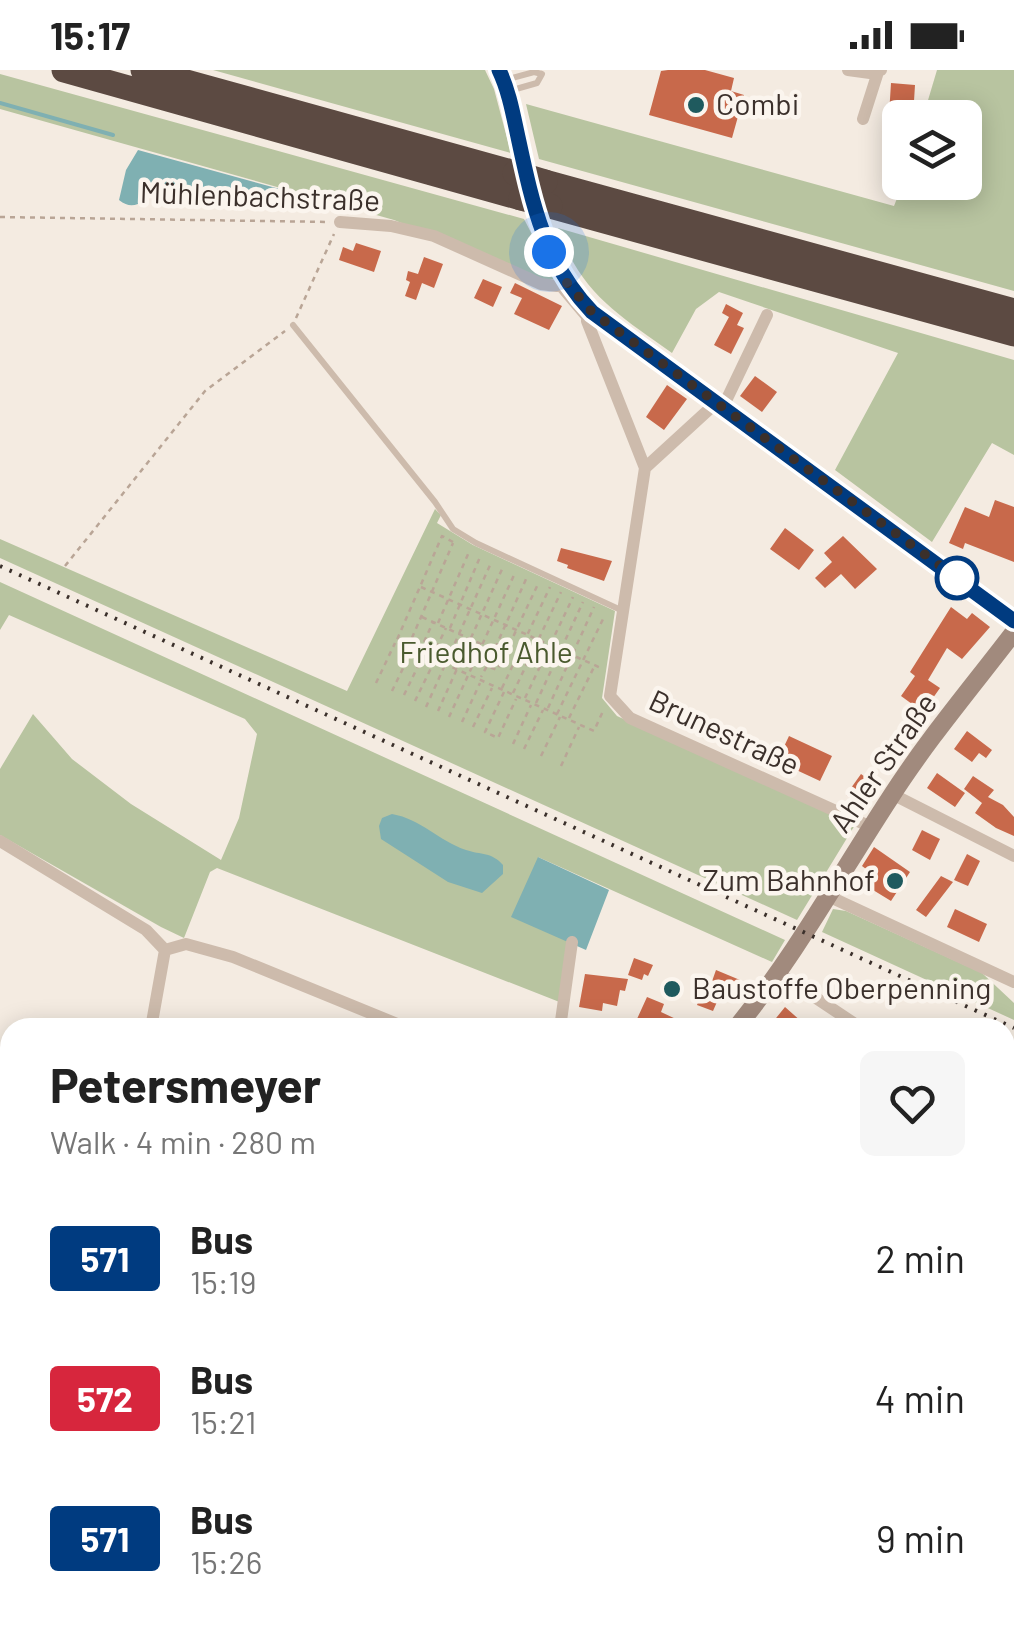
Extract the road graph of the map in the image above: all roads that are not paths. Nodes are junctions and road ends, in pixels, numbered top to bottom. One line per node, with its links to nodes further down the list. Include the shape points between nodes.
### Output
1 (64, 70): 7 (highway)
2 (144, 70): 7 (highway)
3 (848, 70): 4 (street)
4 (879, 71): 6 (street)
5 (504, 80): 5 (lane, via 537,83 542,74 534,72); 10 (main road, via 537,221)
6 (864, 119)
7 (518, 186): 8 (highway, bridge)
8 (548, 194): 11 (highway); 15 (highway)
9 (340, 222): 10 (street, Mühlenbachstraße, via 434,236 542,284)
10 (562, 284): 13 (main road)
11 (1014, 311)
12 (766, 315): 16 (street)
13 (589, 316): 16 (main road); 17 (street)
14 (293, 325): 18 (lane, via 453,529)
15 (1014, 334)
16 (719, 405): 17 (street); 19 (main road)
17 (646, 468): 18 (street, Brunestraße)
18 (622, 610): 22 (street, Brunestraße, via 610,696 630,718)
19 (1014, 620)
20 (1014, 632): 21 (main road, Ahler Straße)
21 (892, 794): 22 (main road, Ahler Straße); 24 (street)
22 (870, 828): 25 (main road, Ahler Straße)
23 (0, 841): 27 (street, via 146,930)
24 (1014, 856)
25 (828, 896): 28 (main road, Ahler Straße); 29 (street)
26 (572, 942): 32 (street)
27 (165, 950): 30 (street); 31 (street, via 186,944 233,957)
28 (780, 974): 33 (main road, Ahler Straße); 34 (street)
29 (1014, 982)
30 (153, 1018)
31 (383, 1018)
32 (561, 1018)
33 (744, 1018)
34 (846, 1018)

